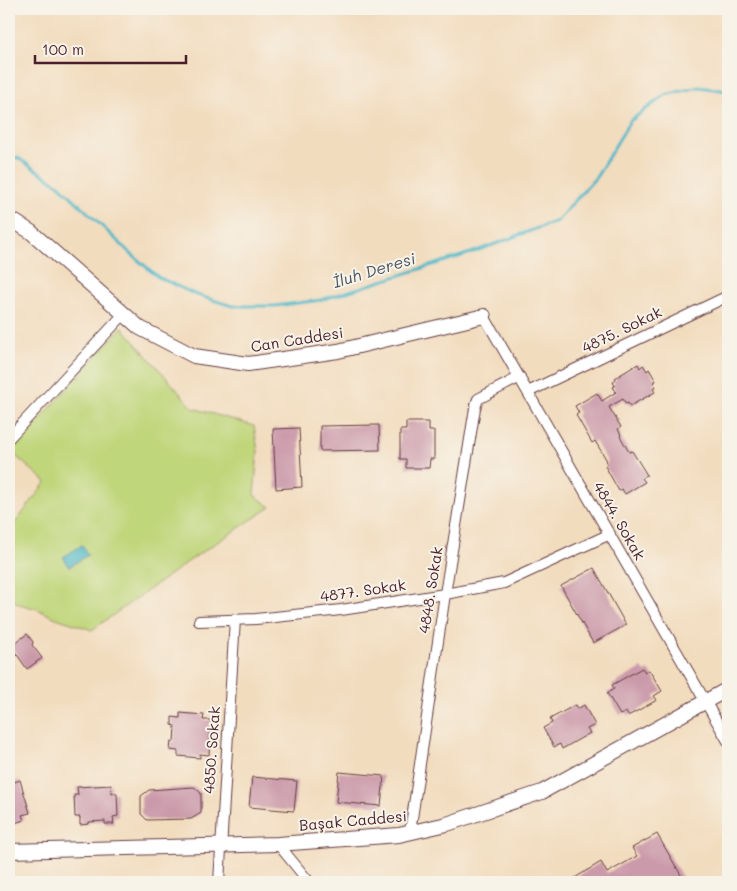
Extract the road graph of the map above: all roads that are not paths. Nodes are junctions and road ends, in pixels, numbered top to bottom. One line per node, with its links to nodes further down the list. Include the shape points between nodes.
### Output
1 (9, 218): 3 (street, Can Caddesi, via 31,232)
2 (728, 296): 6 (street, 4875. Sokak)
3 (124, 314): 4 (street, Can Caddesi, via 140,328 194,356 248,364 338,351); 7 (street)
4 (484, 316): 5 (street, 4844. Sokak)
5 (520, 377): 6 (street, 4844. Sokak); 9 (street, 4848. Sokak, via 478,399)
6 (528, 392): 8 (street, 4844. Sokak)
7 (9, 438)
8 (610, 534): 9 (street, 4877. Sokak, via 504,583); 13 (street, 4844. Sokak)
9 (445, 594): 10 (street, 4877. Sokak, via 341,610); 15 (street, 4848. Sokak)
10 (235, 619): 11 (street, 4877. Sokak); 17 (street, 4850. Sokak)
11 (199, 621)
12 (728, 689): 13 (street, Başak Caddesi)
13 (705, 702): 14 (street, 4844. Sokak); 15 (street, Başak Caddesi, via 542,792 447,824)
14 (728, 741)
15 (410, 832): 16 (street, Başak Caddesi)
16 (278, 844): 17 (street, Başak Caddesi); 20 (street)
17 (221, 846): 18 (street, Başak Caddesi); 19 (street, 4850. Sokak)
18 (9, 851)
19 (219, 882)
20 (309, 882)

